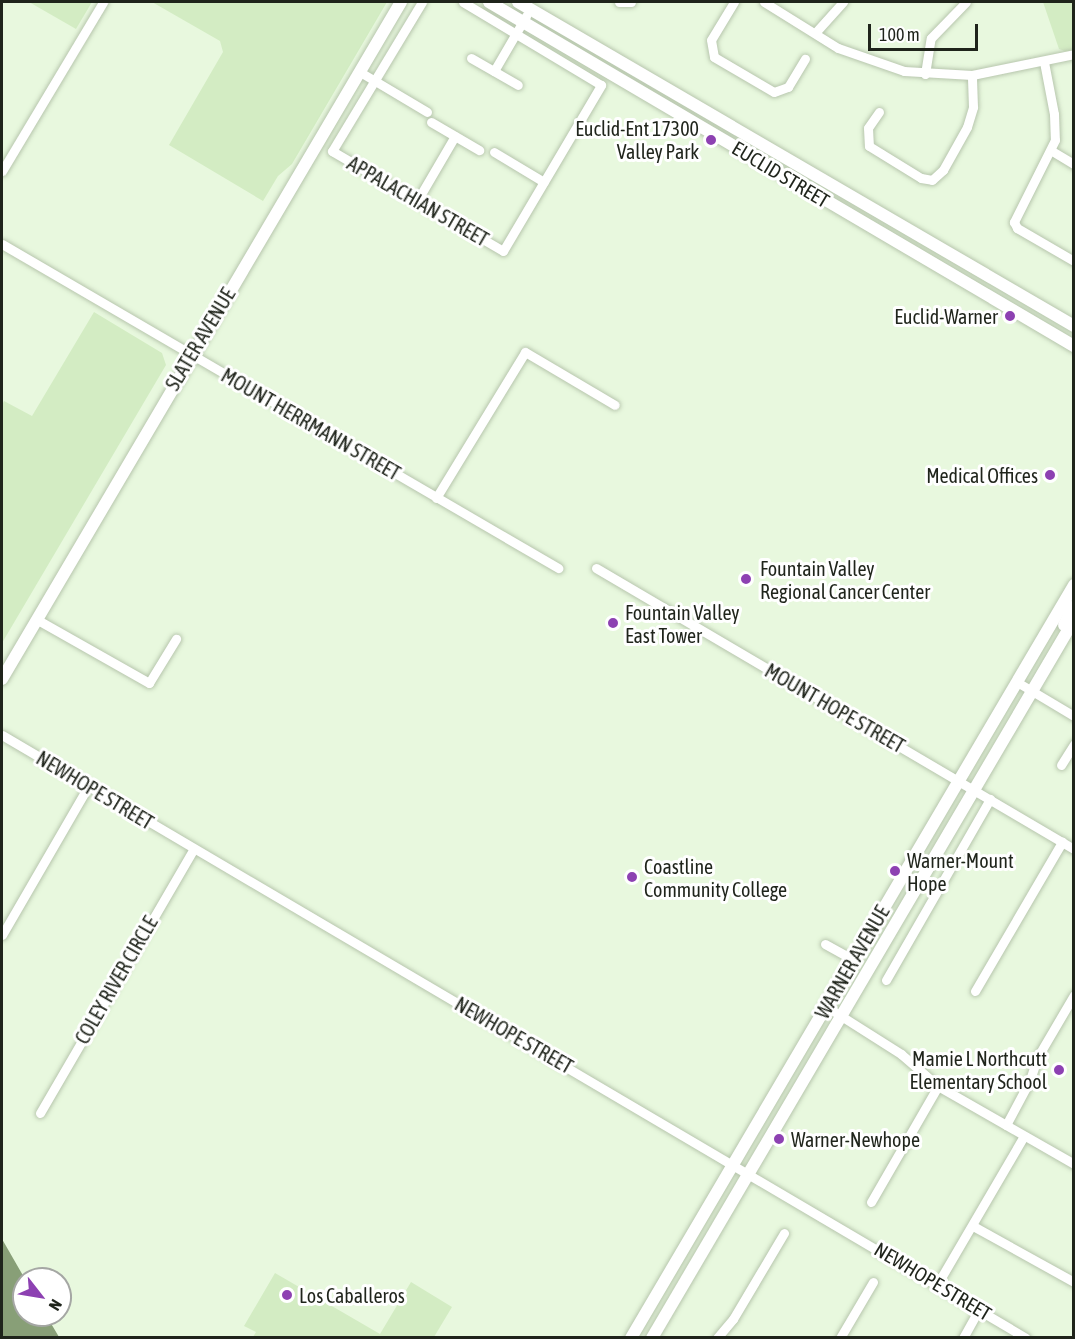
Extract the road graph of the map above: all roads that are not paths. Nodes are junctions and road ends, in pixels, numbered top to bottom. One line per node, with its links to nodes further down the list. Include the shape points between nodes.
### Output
1 (103, 2): 37 (street)
2 (401, 2): 23 (main road, SLATER AVENUE)
3 (422, 2): 26 (street)
4 (463, 2): 15 (street)
5 (489, 2): 14 (main road, EUCLID STREET)
6 (518, 2): 13 (main road, EUCLID STREET)
7 (619, 2): 8 (street)
8 (631, 2)
9 (734, 2): 19 (street, via 711,40 710,51 774,92 788,87)
10 (764, 2): 16 (street)
11 (843, 2): 16 (street)
12 (966, 2): 24 (street, via 931,38)
13 (531, 9): 14 (street); 21 (main road, EUCLID STREET)
14 (523, 22): 15 (street); 27 (main road, EUCLID STREET)
15 (516, 33): 22 (street); 38 (street, via 601,85)
16 (815, 33): 24 (street, via 865,60)
17 (1074, 54): 20 (street)
18 (471, 57): 22 (street)
19 (805, 59)
20 (1044, 62): 25 (street); 34 (street, via 1054,114)
21 (631, 68): 27 (street); 42 (main road, EUCLID STREET)
22 (494, 71): 28 (street)
23 (360, 72): 26 (street); 44 (main road, SLATER AVENUE)
24 (926, 74): 25 (street)
25 (972, 75): 30 (street, via 973,107 967,127 943,170 932,180 921,178 869,146 868,128)
26 (374, 81): 29 (street); 39 (street, APPALACHIAN STREET, via 332,151)
27 (624, 81): 43 (main road, EUCLID STREET)
28 (518, 86)
29 (427, 112)
30 (879, 112)
31 (431, 122): 32 (street)
32 (455, 136): 33 (street); 39 (street)
33 (479, 150)
34 (1052, 151): 36 (street); 41 (street, via 1014,222 1017,228)
35 (494, 152): 38 (street)
36 (1074, 164)
37 (2, 171)
38 (543, 182): 39 (street, APPALACHIAN STREET, via 503,251)
39 (417, 201)
40 (2, 244): 44 (street, MOUNT HERRMANN STREET)
41 (1074, 261)
42 (1074, 326)
43 (1074, 346)
44 (190, 354): 46 (street, MOUNT HERRMANN STREET); 51 (main road, SLATER AVENUE)
45 (615, 405): 46 (street, via 525,352)
46 (436, 498): 47 (street, MOUNT HERRMANN STREET)
47 (558, 568)
48 (596, 568): 62 (street, MOUNT HOPE STREET)
49 (1073, 587): 56 (main road, WARNER AVENUE)
50 (1074, 606): 53 (main road, via 1065,622)
51 (36, 619): 54 (street, via 149,683); 55 (main road, SLATER AVENUE)
52 (1074, 620): 53 (main road, WARNER AVENUE)
53 (1064, 636): 57 (main road, WARNER AVENUE)
54 (176, 639)
55 (2, 679)
56 (1017, 682): 57 (street); 62 (main road, WARNER AVENUE)
57 (1032, 692): 58 (street); 64 (main road, WARNER AVENUE)
58 (1074, 716)
59 (2, 735): 63 (street, NEWHOPE STREET)
60 (1074, 744): 61 (street)
61 (1061, 765)
62 (958, 780): 64 (street, MOUNT HOPE STREET); 71 (main road, WARNER AVENUE)
63 (89, 785): 67 (street, NEWHOPE STREET); 69 (street)
64 (973, 790): 65 (street, MOUNT HOPE STREET); 76 (main road, WARNER AVENUE)
65 (990, 799): 66 (street, MOUNT HOPE STREET); 72 (street, WARNER AVENUE)
66 (1062, 842): 68 (street, MOUNT HOPE STREET); 73 (street)
67 (194, 848): 78 (street, COLEY RIVER CIRCLE); 81 (street, NEWHOPE STREET)
68 (1074, 849)
69 (2, 935)
70 (825, 944): 71 (street)
71 (854, 960): 75 (main road, WARNER AVENUE)
72 (886, 980)
73 (975, 991)
74 (1074, 995): 79 (street, via 1036,1058 1030,1080)
75 (826, 1007): 76 (street); 81 (main road, WARNER AVENUE)
76 (842, 1017): 77 (street, via 901,1054); 83 (main road, WARNER AVENUE)
77 (938, 1086): 79 (street); 84 (street)
78 (40, 1113)
79 (1006, 1125): 80 (street)
80 (1024, 1136): 82 (street); 85 (street)
81 (733, 1163): 83 (street, NEWHOPE STREET); 91 (main road, WARNER AVENUE)
82 (1074, 1164)
83 (750, 1172): 89 (street, NEWHOPE STREET); 92 (main road, WARNER AVENUE)
84 (871, 1202)
85 (973, 1226): 88 (street); 89 (street)
86 (784, 1233): 93 (street, via 733,1320)
87 (873, 1282): 94 (street)
88 (1074, 1282)
89 (938, 1283): 90 (street, NEWHOPE STREET)
90 (979, 1309): 95 (street); 96 (street, NEWHOPE STREET)
91 (631, 1338)
92 (652, 1338)
93 (717, 1338)
94 (840, 1338)
95 (963, 1338)
96 (1026, 1338)

